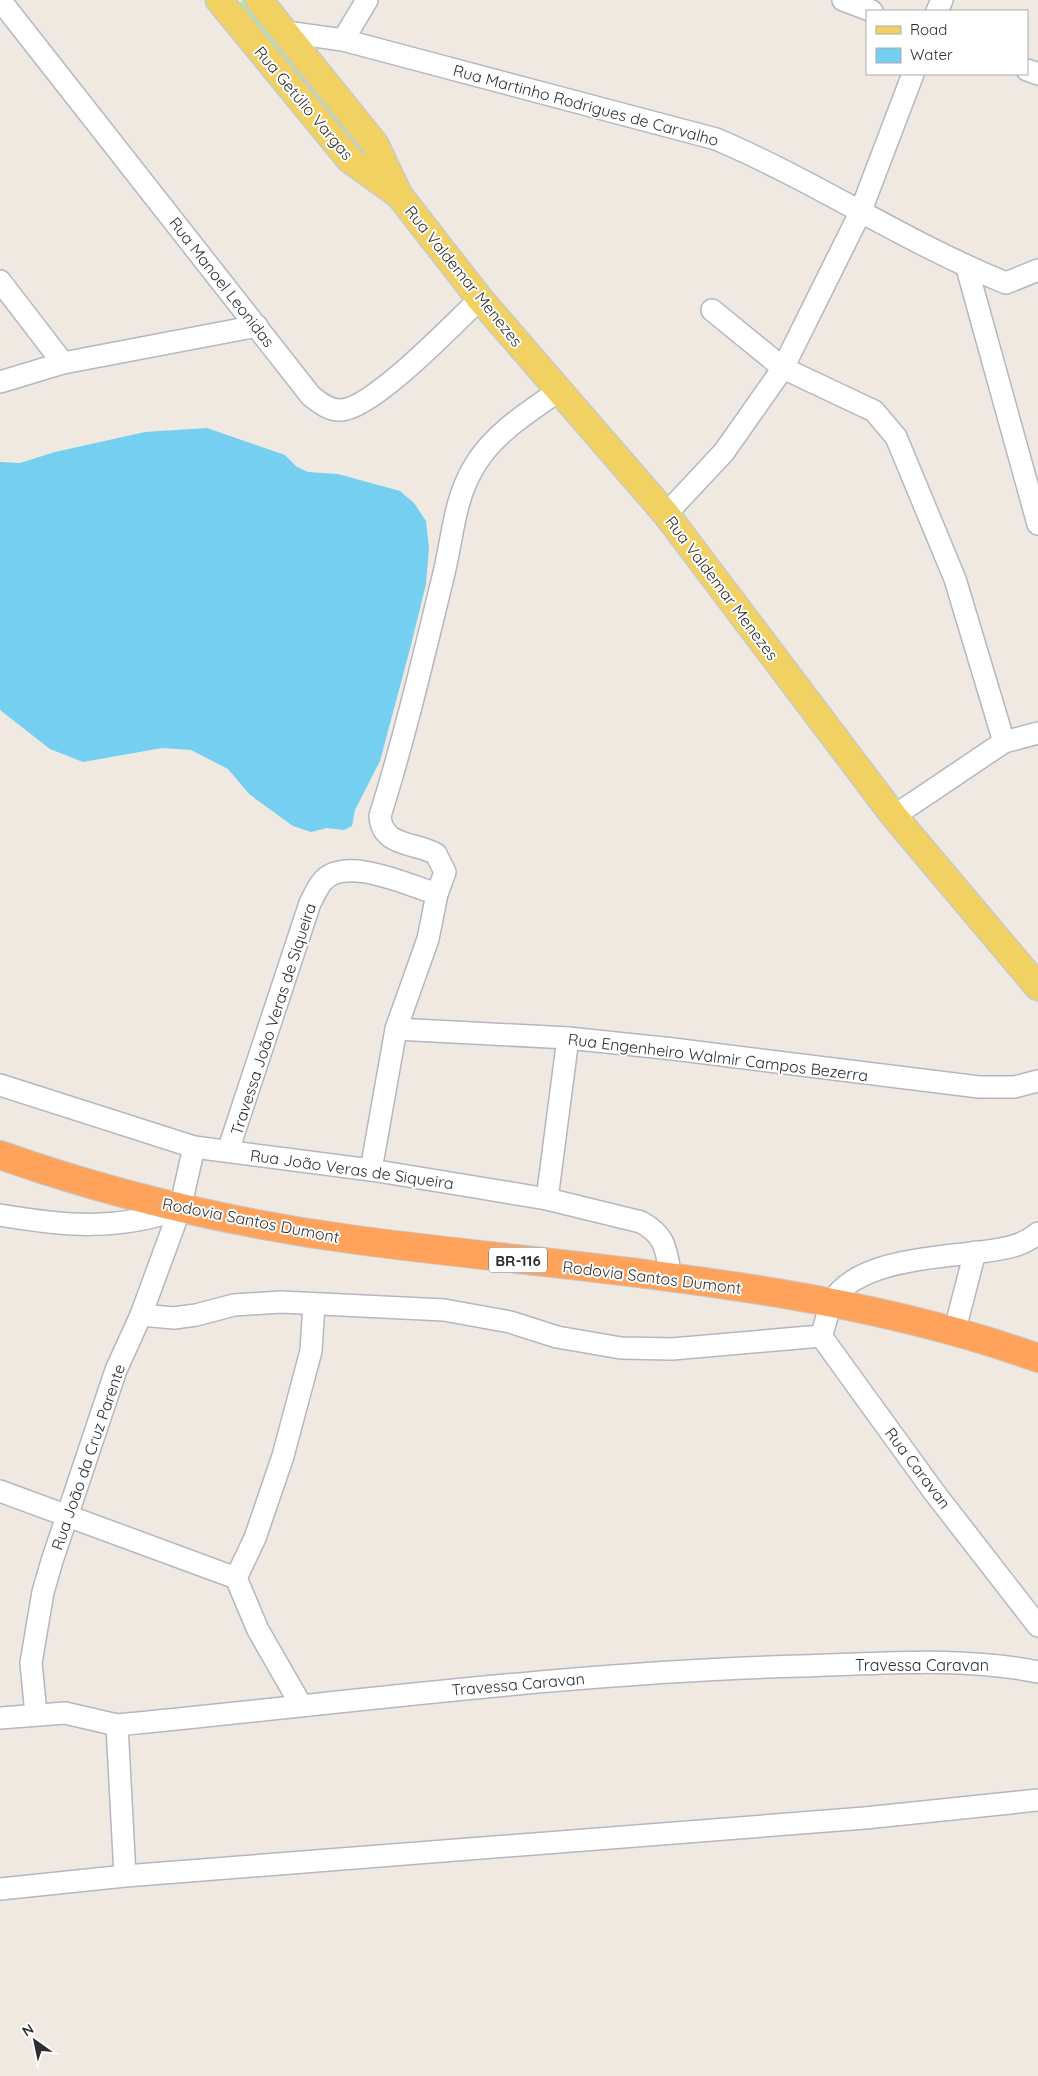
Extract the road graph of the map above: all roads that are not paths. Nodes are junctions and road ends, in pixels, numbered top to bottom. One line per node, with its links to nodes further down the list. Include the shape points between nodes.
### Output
1 (0, 0): 17 (street, Rua Manoel Leonidas)
2 (219, 0): 10 (main road, Rua Getúlio Vargas, via 350,160)
3 (259, 0): 7 (main road, Rua Getúlio Vargas)
4 (367, 0): 8 (street)
5 (843, 0): 6 (street)
6 (869, 10)
7 (286, 32): 8 (street, Rua Martinho Rodrigues de Carvalho); 10 (main road, Rua Getúlio Vargas, via 375,144)
8 (343, 40): 11 (street, Rua Martinho Rodrigues de Carvalho, via 716,139 752,154)
9 (913, 75): 11 (street)
10 (399, 194): 15 (main road, Rua Valdemar Menezes)
11 (860, 213): 12 (street, Rua Martinho Rodrigues de Carvalho); 19 (street)
12 (967, 268): 13 (street, Rua Martinho Rodrigues de Carvalho, via 1006,283); 23 (street)
13 (1038, 270)
14 (0, 281): 18 (street)
15 (480, 299): 17 (street, Rua Manoel Leonidas, via 388,384 353,407 341,410 330,408 311,396); 21 (main road, Rua Valdemar Menezes)
16 (712, 310): 19 (street)
17 (257, 326): 18 (street)
18 (63, 363): 20 (street)
19 (783, 368): 22 (street, via 724,452); 25 (street, via 874,411 896,437 954,579)
20 (0, 382)
21 (560, 390): 22 (main road, Rua Valdemar Menezes); 27 (street, via 491,443 465,482 454,515 447,562 411,706 380,816 386,835 392,840 436,854 445,872)
22 (666, 514): 26 (main road, Rua Valdemar Menezes)
23 (1038, 524)
24 (1038, 733): 25 (street)
25 (1004, 742): 26 (street)
26 (894, 816): 28 (main road, Rua Valdemar Menezes)
27 (437, 894): 29 (street, via 428,939); 34 (street, Travessa João Veras de Siqueira, via 393,879 353,871 336,872 322,882 310,902)
28 (1038, 987)
29 (396, 1029): 30 (street, Rua Engenheiro Walmir Campos Bezerra); 36 (street)
30 (568, 1038): 31 (street, Rua Engenheiro Walmir Campos Bezerra, via 979,1087 1014,1087); 37 (street)
31 (1038, 1081)
32 (0, 1085): 33 (street, Rua João Veras de Siqueira)
33 (194, 1147): 34 (street, Rua João Veras de Siqueira); 38 (street, Rua João da Cruz Parente)
34 (228, 1152): 36 (street, Rua João Veras de Siqueira)
35 (0, 1156): 38 (highway, Rodovia Santos Dumont / BR-116)
36 (372, 1170): 37 (street, Rua João Veras de Siqueira)
37 (547, 1199): 42 (street, Rua João Veras de Siqueira, via 642,1222 653,1228 665,1244)
38 (180, 1209): 39 (street, via 109,1225 57,1225); 42 (highway, Rodovia Santos Dumont / BR-116, via 355,1240); 45 (street, Rua João da Cruz Parente)
39 (0, 1216)
40 (1038, 1233): 41 (street, via 1018,1246)
41 (975, 1252): 43 (street, via 914,1260 874,1270 844,1289); 46 (street)
42 (671, 1278): 43 (highway, Rodovia Santos Dumont / BR-116)
43 (832, 1302): 46 (highway, Rodovia Santos Dumont / BR-116); 47 (street)
44 (314, 1304): 45 (street, via 257,1302 174,1318); 47 (street, via 444,1310 510,1322 557,1337 621,1348 672,1349); 51 (street, via 311,1351 283,1456 255,1538)
45 (141, 1315): 50 (street, Rua João da Cruz Parente, via 116,1370)
46 (954, 1333): 48 (highway, Rodovia Santos Dumont / BR-116)
47 (821, 1336): 52 (street, Rua Caravan, via 934,1492)
48 (1038, 1358)
49 (0, 1491): 50 (street)
50 (67, 1517): 51 (street); 55 (street, Rua João da Cruz Parente, via 44,1592 30,1663)
51 (236, 1578): 54 (street, via 258,1630)
52 (1038, 1626)
53 (1038, 1672): 54 (street, Travessa Caravan, via 957,1662 750,1667 463,1688)
54 (301, 1704): 57 (street, Travessa Caravan)
55 (36, 1714): 56 (street, Travessa Caravan); 57 (street, Travessa Caravan, via 65,1713)
56 (0, 1718)
57 (118, 1725): 59 (street)
58 (1038, 1800): 59 (street, via 865,1818)
59 (125, 1876): 60 (street)
60 (0, 1889)

